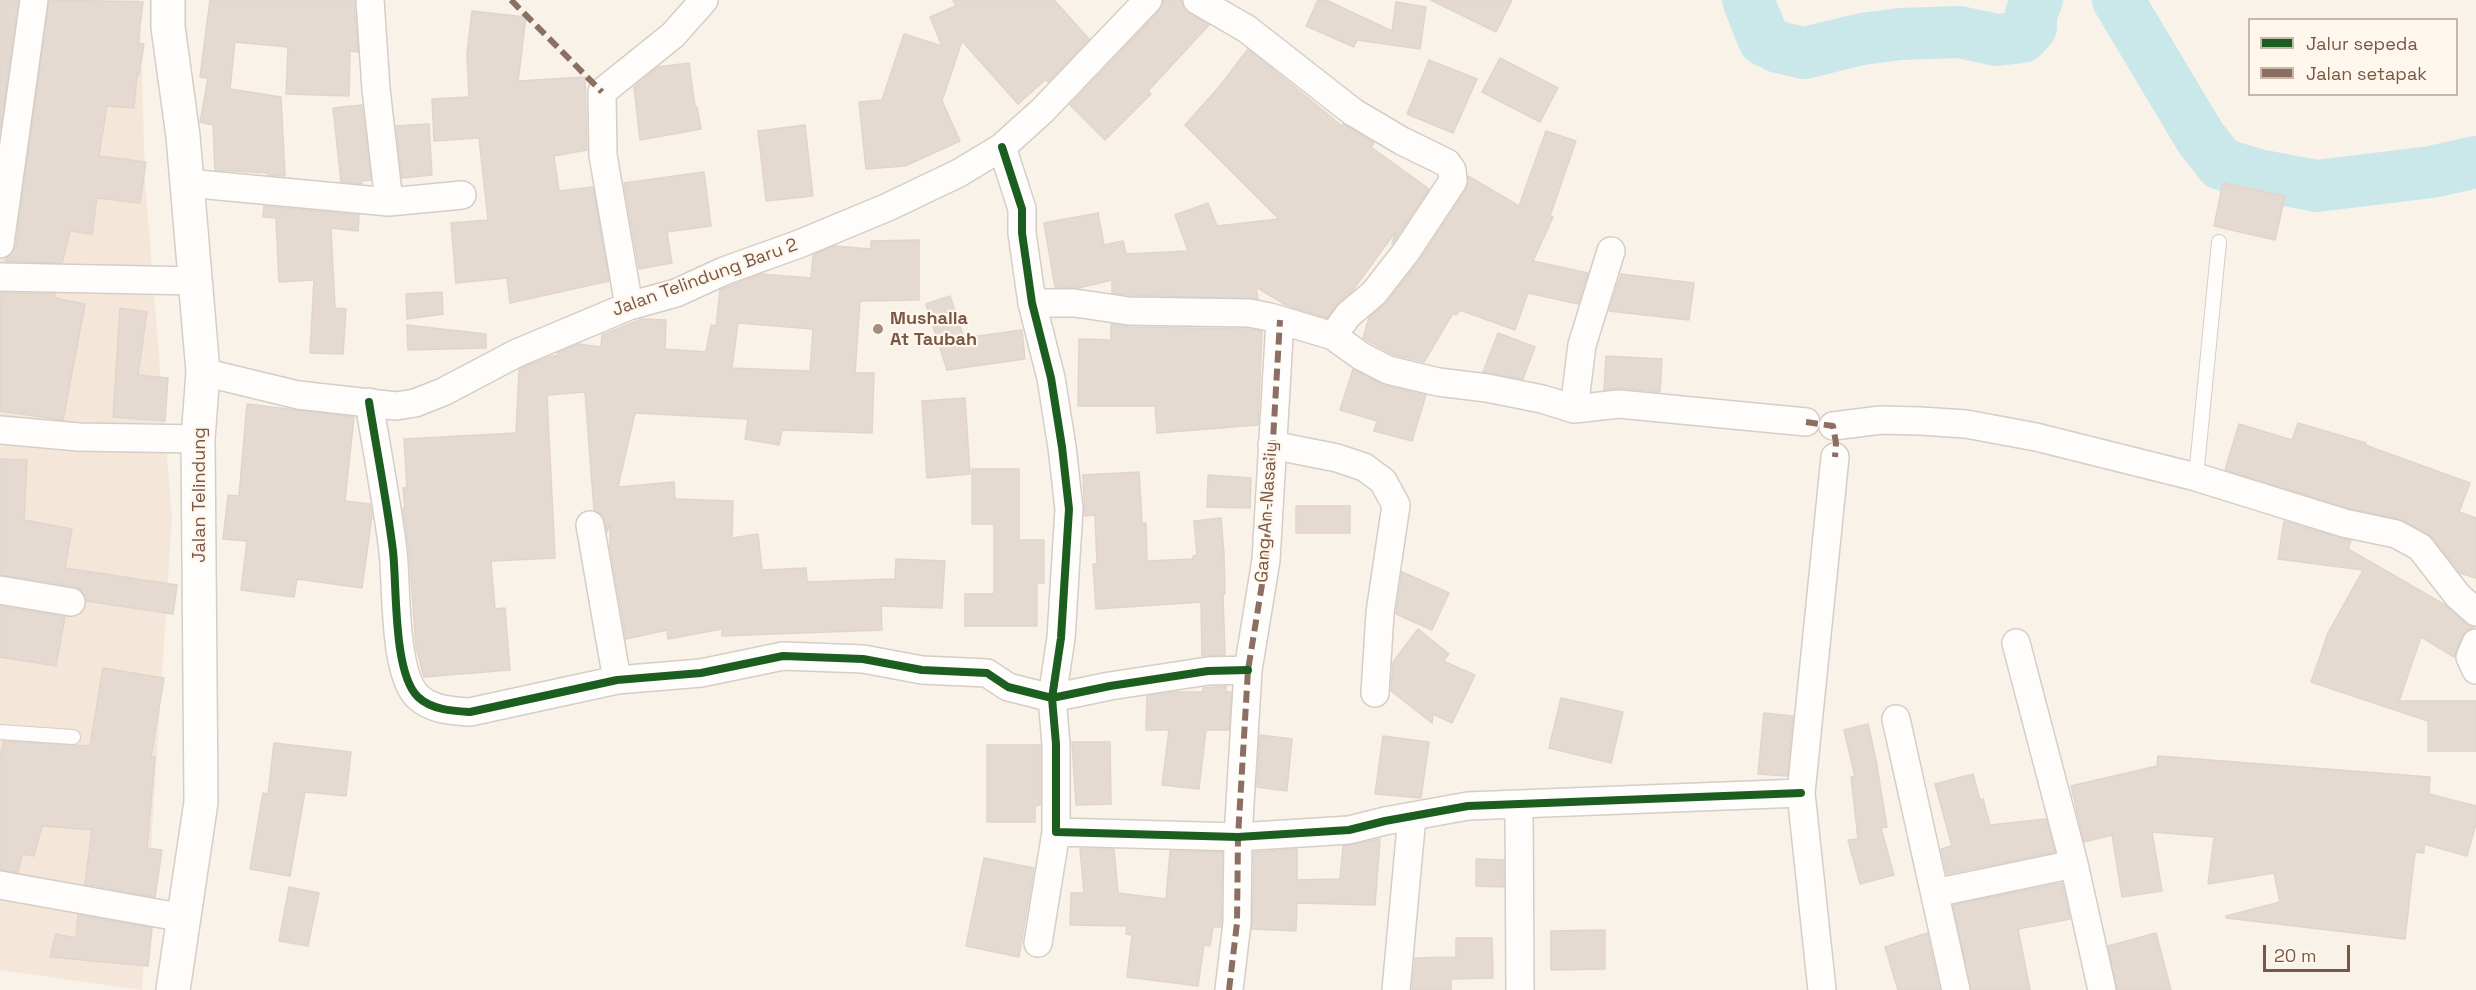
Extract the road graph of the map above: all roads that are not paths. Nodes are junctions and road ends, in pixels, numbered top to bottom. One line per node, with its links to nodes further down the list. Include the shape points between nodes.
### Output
1 (34, 0): 12 (street)
2 (168, 0): 8 (main road, Jalan Telindung)
3 (370, 0): 10 (street)
4 (704, 0): 17 (street, via 673,35 602,92 603,155)
5 (1148, 0): 7 (street, Jalan Telindung Baru 2, via 1043,110)
6 (1197, 0): 19 (street, via 1247,28 1353,112 1447,163 1452,170 1453,181 1406,252)
7 (1002, 147): 16 (street, via 1022,208); 17 (street, Jalan Telindung Baru 2, via 959,173 858,219 676,293)
8 (187, 183): 10 (street); 15 (main road, Jalan Telindung)
9 (462, 195): 10 (street)
10 (389, 202)
11 (2219, 242): 29 (lane)
12 (0, 244)
13 (1611, 250): 22 (street, via 1582,345)
14 (0, 277): 15 (street)
15 (195, 281): 20 (main road, Jalan Telindung)
16 (1032, 303): 18 (street, via 1075,303 1129,311 1249,313); 40 (street, via 1051,378 1069,508 1061,638)
17 (629, 306): 21 (street, Jalan Telindung Baru 2, via 517,352 415,404)
18 (1280, 320): 19 (street); 27 (street, Gang An-Nasa'iy)
19 (1333, 336): 22 (street, via 1388,370)
20 (202, 372): 21 (street, Jalan Telindung Baru 2, via 298,395); 26 (main road, Jalan Telindung)
21 (369, 402): 38 (street, via 393,551 400,652 418,698 445,710 470,712)
22 (1574, 409): 23 (street, via 1619,404)
23 (1806, 422)
24 (1833, 426): 29 (street, via 1881,420 1966,424 2036,437)
25 (0, 430): 26 (street, via 79,437)
26 (198, 439): 52 (main road, Jalan Telindung, via 201,802)
27 (1272, 444): 36 (street, Gang An-Nasa'iy, via 1266,560); 39 (street, via 1364,467 1383,481 1396,505 1380,613)
28 (1835, 457): 44 (street)
29 (2196, 477): 33 (street, via 2344,523 2396,534 2420,548 2458,596)
30 (590, 525): 38 (street)
31 (0, 590): 32 (street)
32 (71, 602)
33 (2476, 612)
34 (2016, 643): 49 (street)
35 (2476, 643): 37 (street, via 2470,657)
36 (1248, 670): 40 (street, via 1208,671); 48 (street, Gang An-Nasa'iy)
37 (2476, 670)
38 (617, 680): 40 (street, via 701,673 783,656 863,658 922,670 987,673 1008,687)
39 (1374, 693)
40 (1052, 698): 47 (street)
41 (1896, 719): 51 (street)
42 (0, 732): 43 (lane)
43 (73, 737)
44 (1801, 793): 45 (street); 58 (street)
45 (1519, 804): 46 (street, via 1468,806); 57 (street)
46 (1412, 816): 48 (street, via 1349,830); 56 (street)
47 (1056, 832): 48 (street); 53 (street)
48 (1238, 837): 55 (street, Gang An-Nasa'iy, via 1236,923)
49 (2074, 864): 51 (street); 60 (street)
50 (0, 885): 52 (street)
51 (1935, 893): 59 (street)
52 (184, 918): 54 (main road, Jalan Telindung)
53 (1038, 943)
54 (173, 990)
55 (1228, 990)
56 (1396, 990)
57 (1520, 990)
58 (1822, 990)
59 (1956, 990)
60 (2102, 990)

